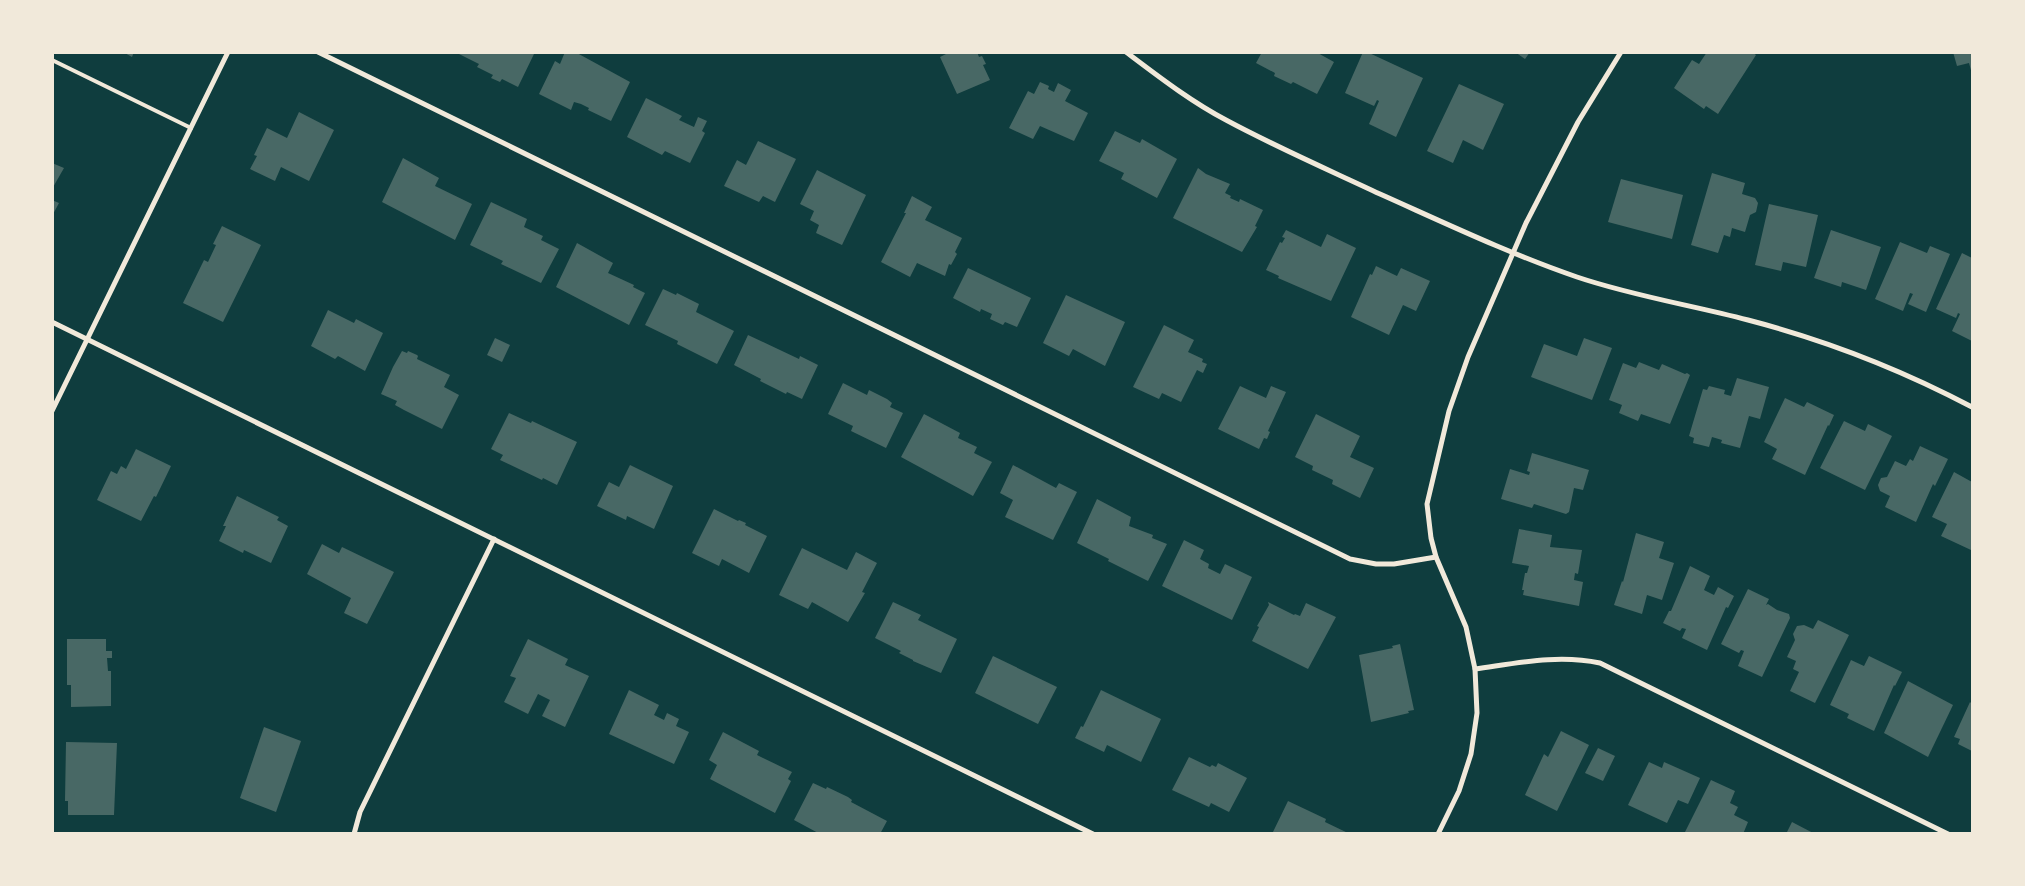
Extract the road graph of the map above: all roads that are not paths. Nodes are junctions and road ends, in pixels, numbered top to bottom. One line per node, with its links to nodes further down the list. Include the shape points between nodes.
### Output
1 (228, 52): 6 (street)
2 (318, 52): 13 (street, via 1350,559 1394,564)
3 (1126, 52): 7 (street, via 1165,82 1232,123)
4 (1621, 52): 7 (street, via 1578,122)
5 (52, 60): 6 (lane)
6 (191, 128): 9 (street)
7 (1512, 252): 10 (street, via 1577,277 1749,320 1827,344 1885,366); 13 (street, via 1449,410 1428,504)
8 (52, 322): 9 (street)
9 (87, 339): 11 (street); 12 (street)
10 (1972, 407)
11 (52, 411)
12 (494, 539): 15 (street, via 360,812); 16 (street)
13 (1436, 557): 14 (street, via 1466,627)
14 (1476, 669): 17 (street, via 1477,713 1471,754 1459,791); 18 (street, via 1560,658 1600,663)
15 (354, 834)
16 (1093, 834)
17 (1438, 834)
18 (1948, 834)

